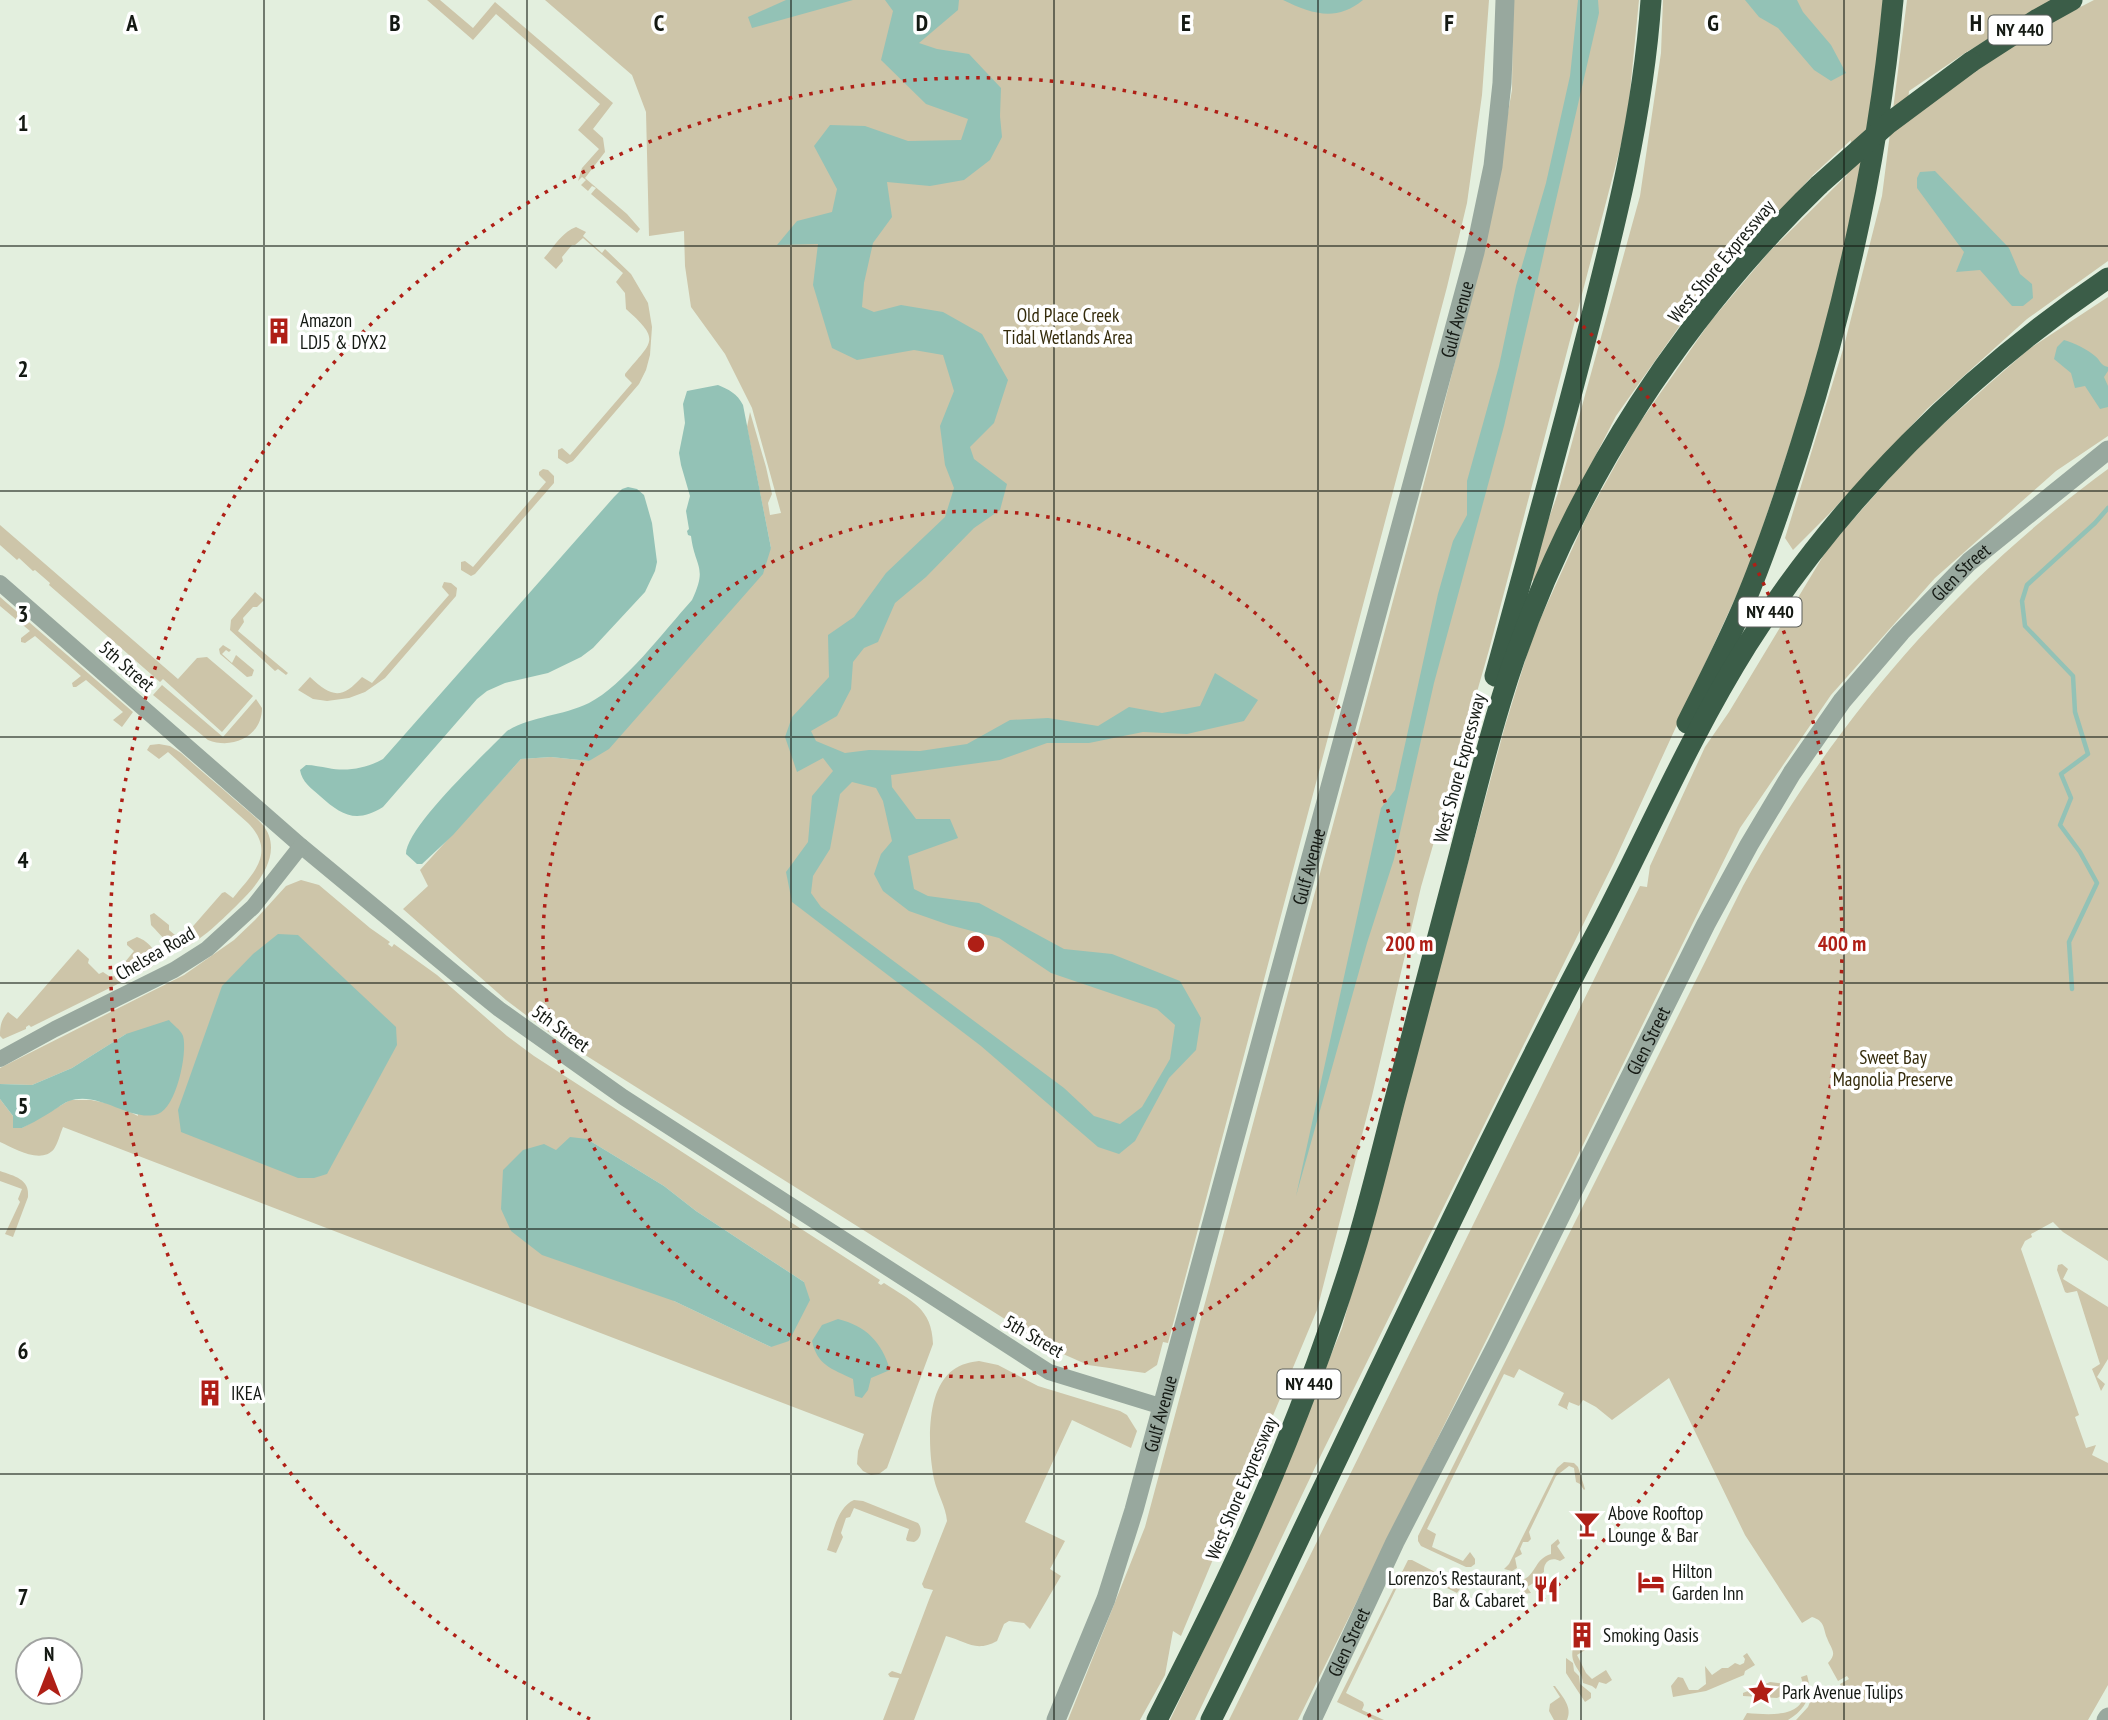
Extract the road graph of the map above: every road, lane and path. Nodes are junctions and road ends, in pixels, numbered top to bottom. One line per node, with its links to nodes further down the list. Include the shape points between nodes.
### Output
1 (1505, 0): 12 (street, Gulf Avenue, via 1493,166 1475,252)
2 (1651, 0): 8 (highway, via 1626,178 1475,749)
3 (1893, 0): 10 (highway, via 1881,112 1861,222 1833,339 1793,469 1744,605 1606,888)
4 (2072, 0): 8 (highway, West Shore Expressway / NY 440, bridge, via 1970,62 1889,123 1773,231 1709,305 1647,390 1587,491 1549,571 1514,660)
5 (2108, 278): 10 (highway, NY 440, via 1992,366 1928,424 1869,485 1795,575 1691,742)
6 (2108, 450): 16 (street, Glen Street, via 1969,562 1842,701 1791,773 1706,924 1395,1542)
7 (0, 583): 9 (street, 5th Street)
8 (1466, 828): 14 (highway, West Shore Expressway / NY 440, via 1364,1218 1331,1324 1241,1548)
9 (301, 846): 11 (street, Chelsea Road, via 253,907 207,949); 12 (street, 5th Street, via 499,1009 623,1097 1049,1372)
10 (1543, 1033): 15 (highway, NY 440)
11 (0, 1059)
12 (1163, 1407): 13 (street, Gulf Avenue, via 1106,1599)
13 (1056, 1720)
14 (1157, 1720)
15 (1211, 1720)
16 (1312, 1720)

